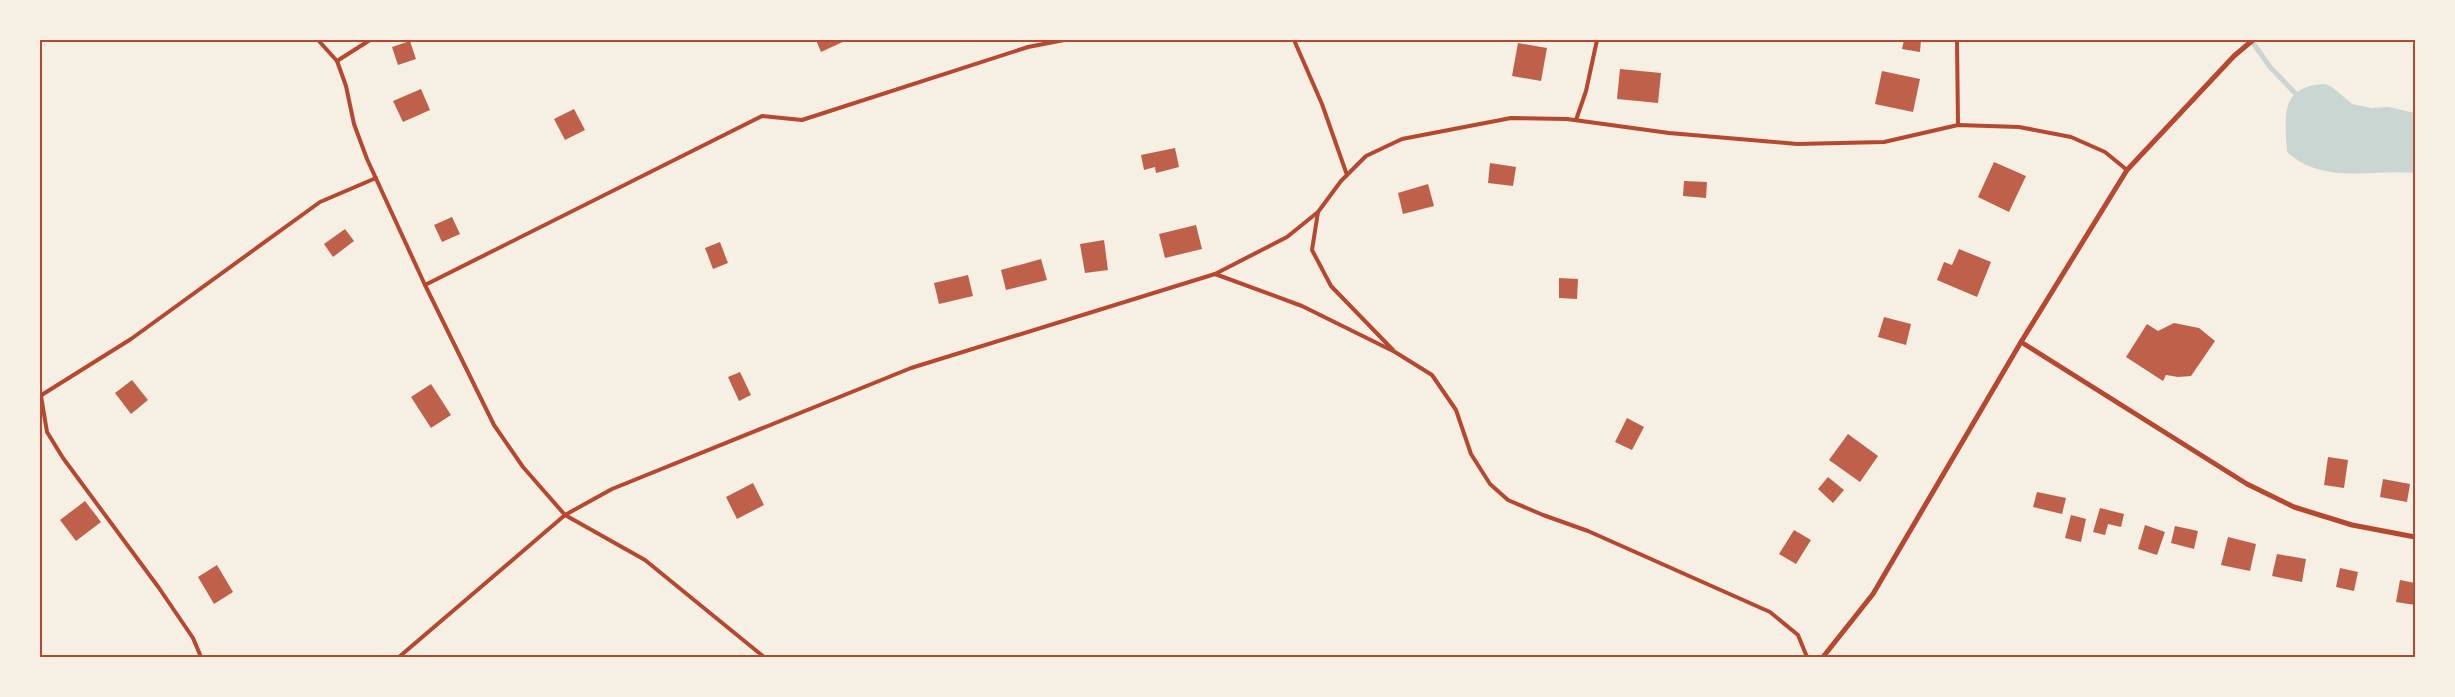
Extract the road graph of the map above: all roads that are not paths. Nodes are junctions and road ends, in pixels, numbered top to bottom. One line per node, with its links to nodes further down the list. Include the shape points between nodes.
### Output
1 (318, 40): 8 (lane)
2 (370, 40): 8 (lane)
3 (1064, 40): 16 (lane, via 1028,47 802,120 762,116)
4 (1294, 40): 12 (lane)
5 (1597, 40): 9 (lane)
6 (1958, 40): 10 (lane)
7 (2253, 40): 11 (street, via 2234,56)
8 (337, 62): 13 (lane, via 354,124)
9 (1576, 120): 10 (lane, via 1669,133 1797,144 1884,142); 12 (lane, via 1511,118 1402,139 1366,156)
10 (1958, 125): 11 (lane, via 2019,127 2071,136 2105,152)
11 (2127, 170): 17 (street)
12 (1348, 175): 14 (lane)
13 (376, 178): 16 (lane); 19 (lane, via 320,202 131,339)
14 (1318, 212): 15 (lane, via 1287,237); 18 (lane, via 1312,250 1331,286)
15 (1215, 274): 18 (lane, via 1302,306); 20 (lane, via 910,368 612,489)
16 (426, 285): 20 (lane, via 494,425 523,467)
17 (2021, 342): 21 (street, via 2247,484 2294,507 2352,524); 26 (street, via 1873,594)
18 (1395, 352): 25 (lane, via 1432,374 1456,410 1471,454 1490,484 1508,500 1588,531 1770,612 1798,634)
19 (40, 396): 22 (lane, via 47,432 159,588 193,638)
20 (565, 515): 23 (lane); 24 (lane, via 645,560)
21 (2415, 537)
22 (201, 657)
23 (399, 657)
24 (764, 657)
25 (1807, 657)
26 (1823, 657)

